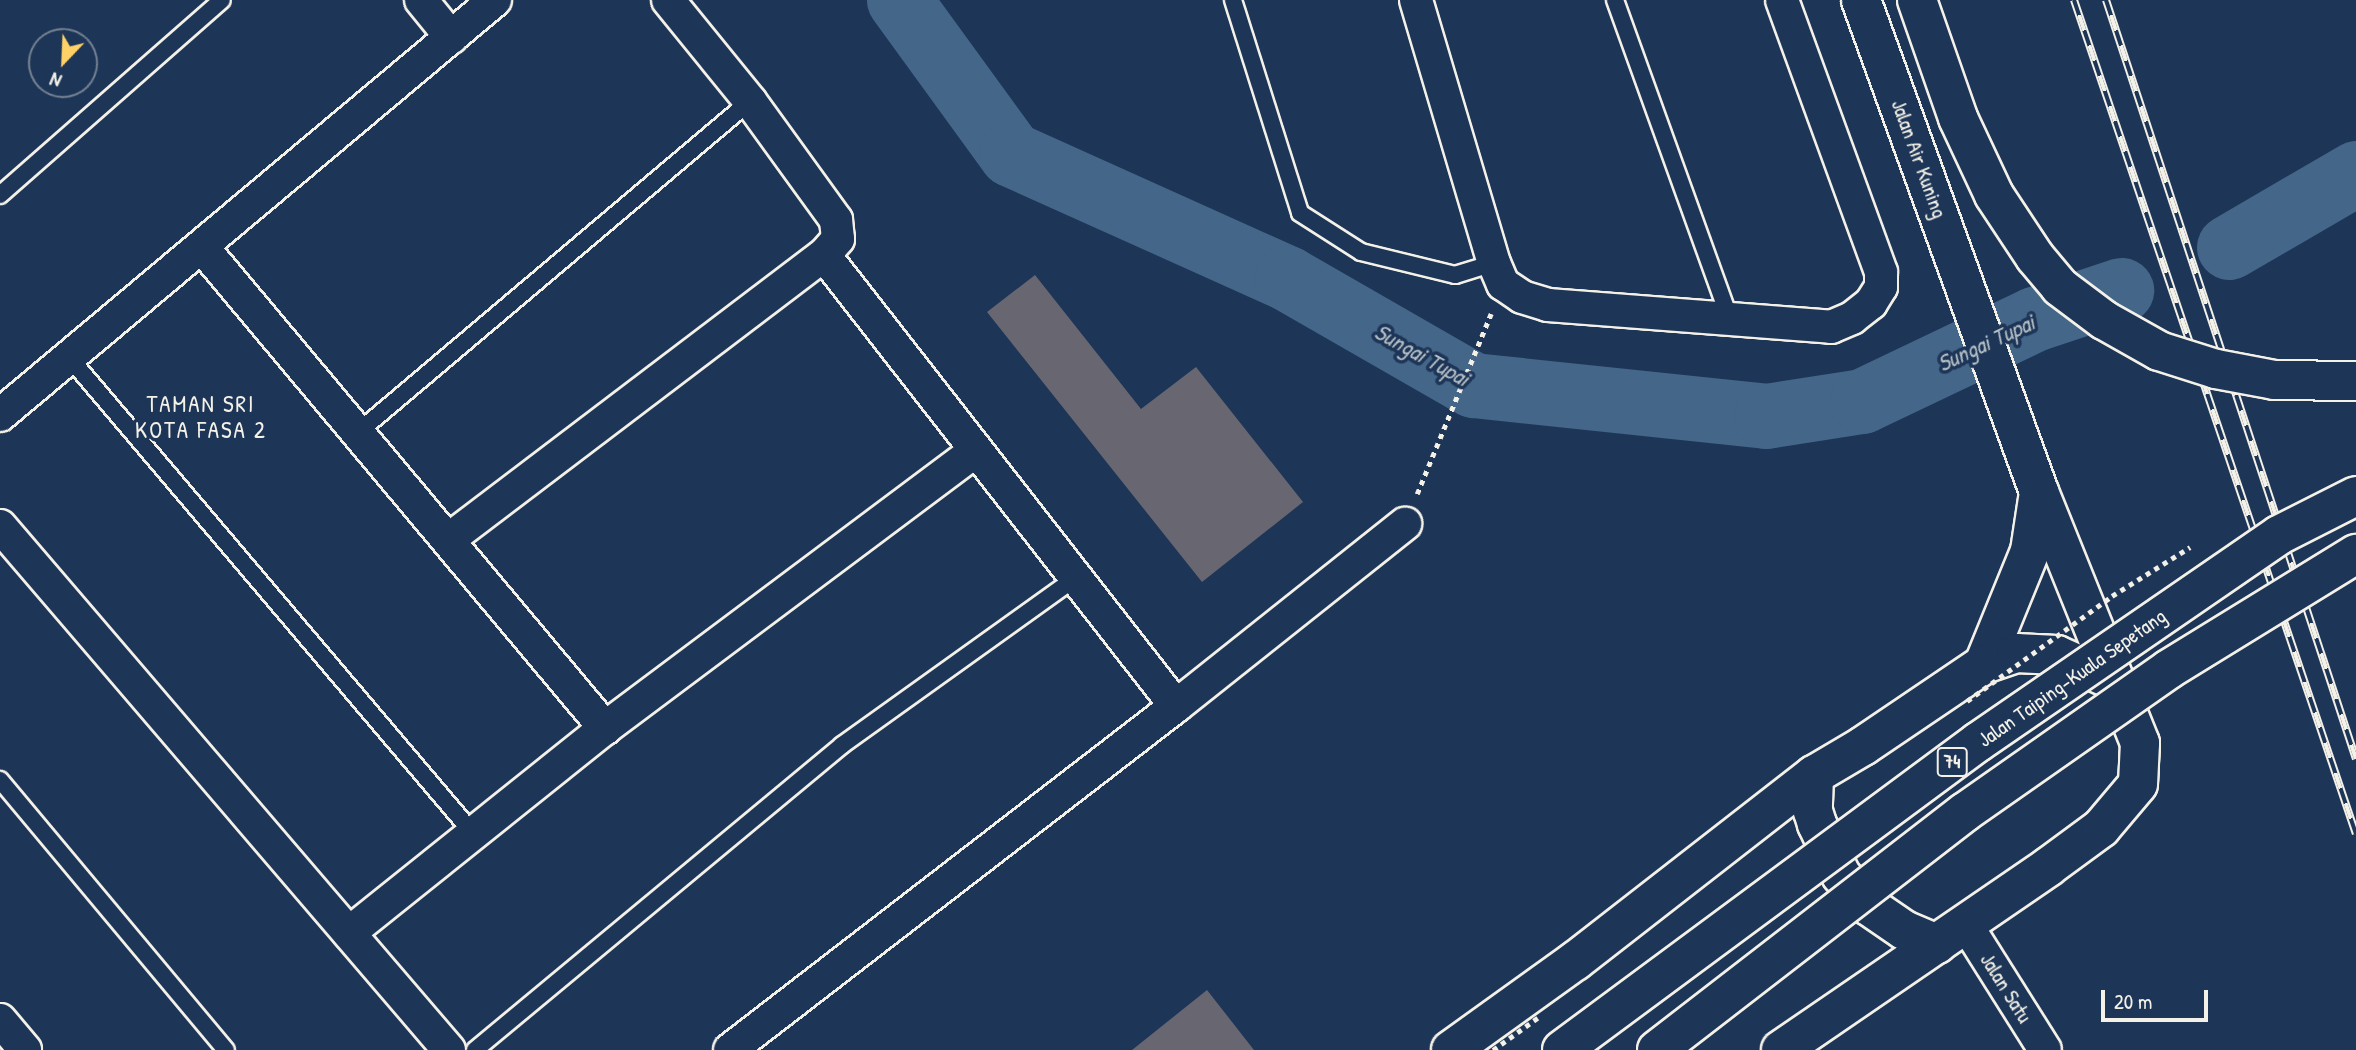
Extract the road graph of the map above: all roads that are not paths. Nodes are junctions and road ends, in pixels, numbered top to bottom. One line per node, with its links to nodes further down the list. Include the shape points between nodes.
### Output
1 (222, 0): 13 (lane)
2 (421, 0): 11 (street)
3 (495, 0): 11 (street)
4 (668, 0): 12 (street)
5 (1233, 0): 16 (lane, via 1300,213 1361,252 1455,275)
6 (1416, 0): 16 (street)
7 (1615, 0): 17 (lane)
8 (1782, 0): 17 (street, via 1881,272 1881,287 1862,311 1831,327)
9 (1861, 0): 23 (main road, Jalan Air Kuning)
10 (1917, 0): 19 (main road, bridge, via 1958,118 1994,195 2060,286 2104,320 2159,351 2216,369 2274,380)
11 (451, 37): 14 (street)
12 (750, 101): 15 (street, via 836,220 838,239); 21 (lane)
13 (0, 195)
14 (202, 247): 18 (street); 21 (street)
15 (824, 255): 22 (street); 27 (street)
16 (1499, 274): 17 (street, via 1522,297 1548,305)
17 (1730, 319)
18 (68, 356): 20 (street); 36 (lane)
19 (2356, 381)
20 (0, 415)
21 (356, 434): 27 (street)
22 (975, 451): 29 (street); 33 (street)
23 (2039, 492): 30 (main road, via 2030,551); 31 (main road, Jalan Air Kuning)
24 (2356, 496): 46 (main road, Jalan Taiping-Kuala Sepetang / 74, bridge, via 2279,536 1989,735)
25 (1405, 524): 32 (street)
26 (0, 526): 37 (street)
27 (448, 540): 33 (street)
28 (2356, 554): 47 (main road, 74, bridge, via 2169,669 1965,812)
29 (1074, 579): 32 (street); 43 (lane, via 842,745)
30 (1984, 664): 31 (main road, via 2016,653 2057,655); 34 (main road)
31 (2118, 682): 38 (main road, Jalan Air Kuning, via 2140,743 2138,784 2101,828)
32 (1177, 706): 44 (street)
33 (605, 728): 36 (street)
34 (1814, 775): 38 (main road, via 1813,811 1841,875 1869,906 1904,930); 45 (main road, via 1575,961)
35 (0, 780): 41 (lane)
36 (472, 832): 37 (street)
37 (349, 933): 42 (street)
38 (1952, 935): 48 (main road, Jalan Air Kuning); 49 (street, Jalan Satu)
39 (0, 1020): 40 (street)
40 (25, 1050)
41 (226, 1050)
42 (449, 1050)
43 (475, 1050)
44 (730, 1050)
45 (1451, 1050)
46 (1562, 1050)
47 (1657, 1050)
48 (1781, 1050)
49 (2045, 1050)

